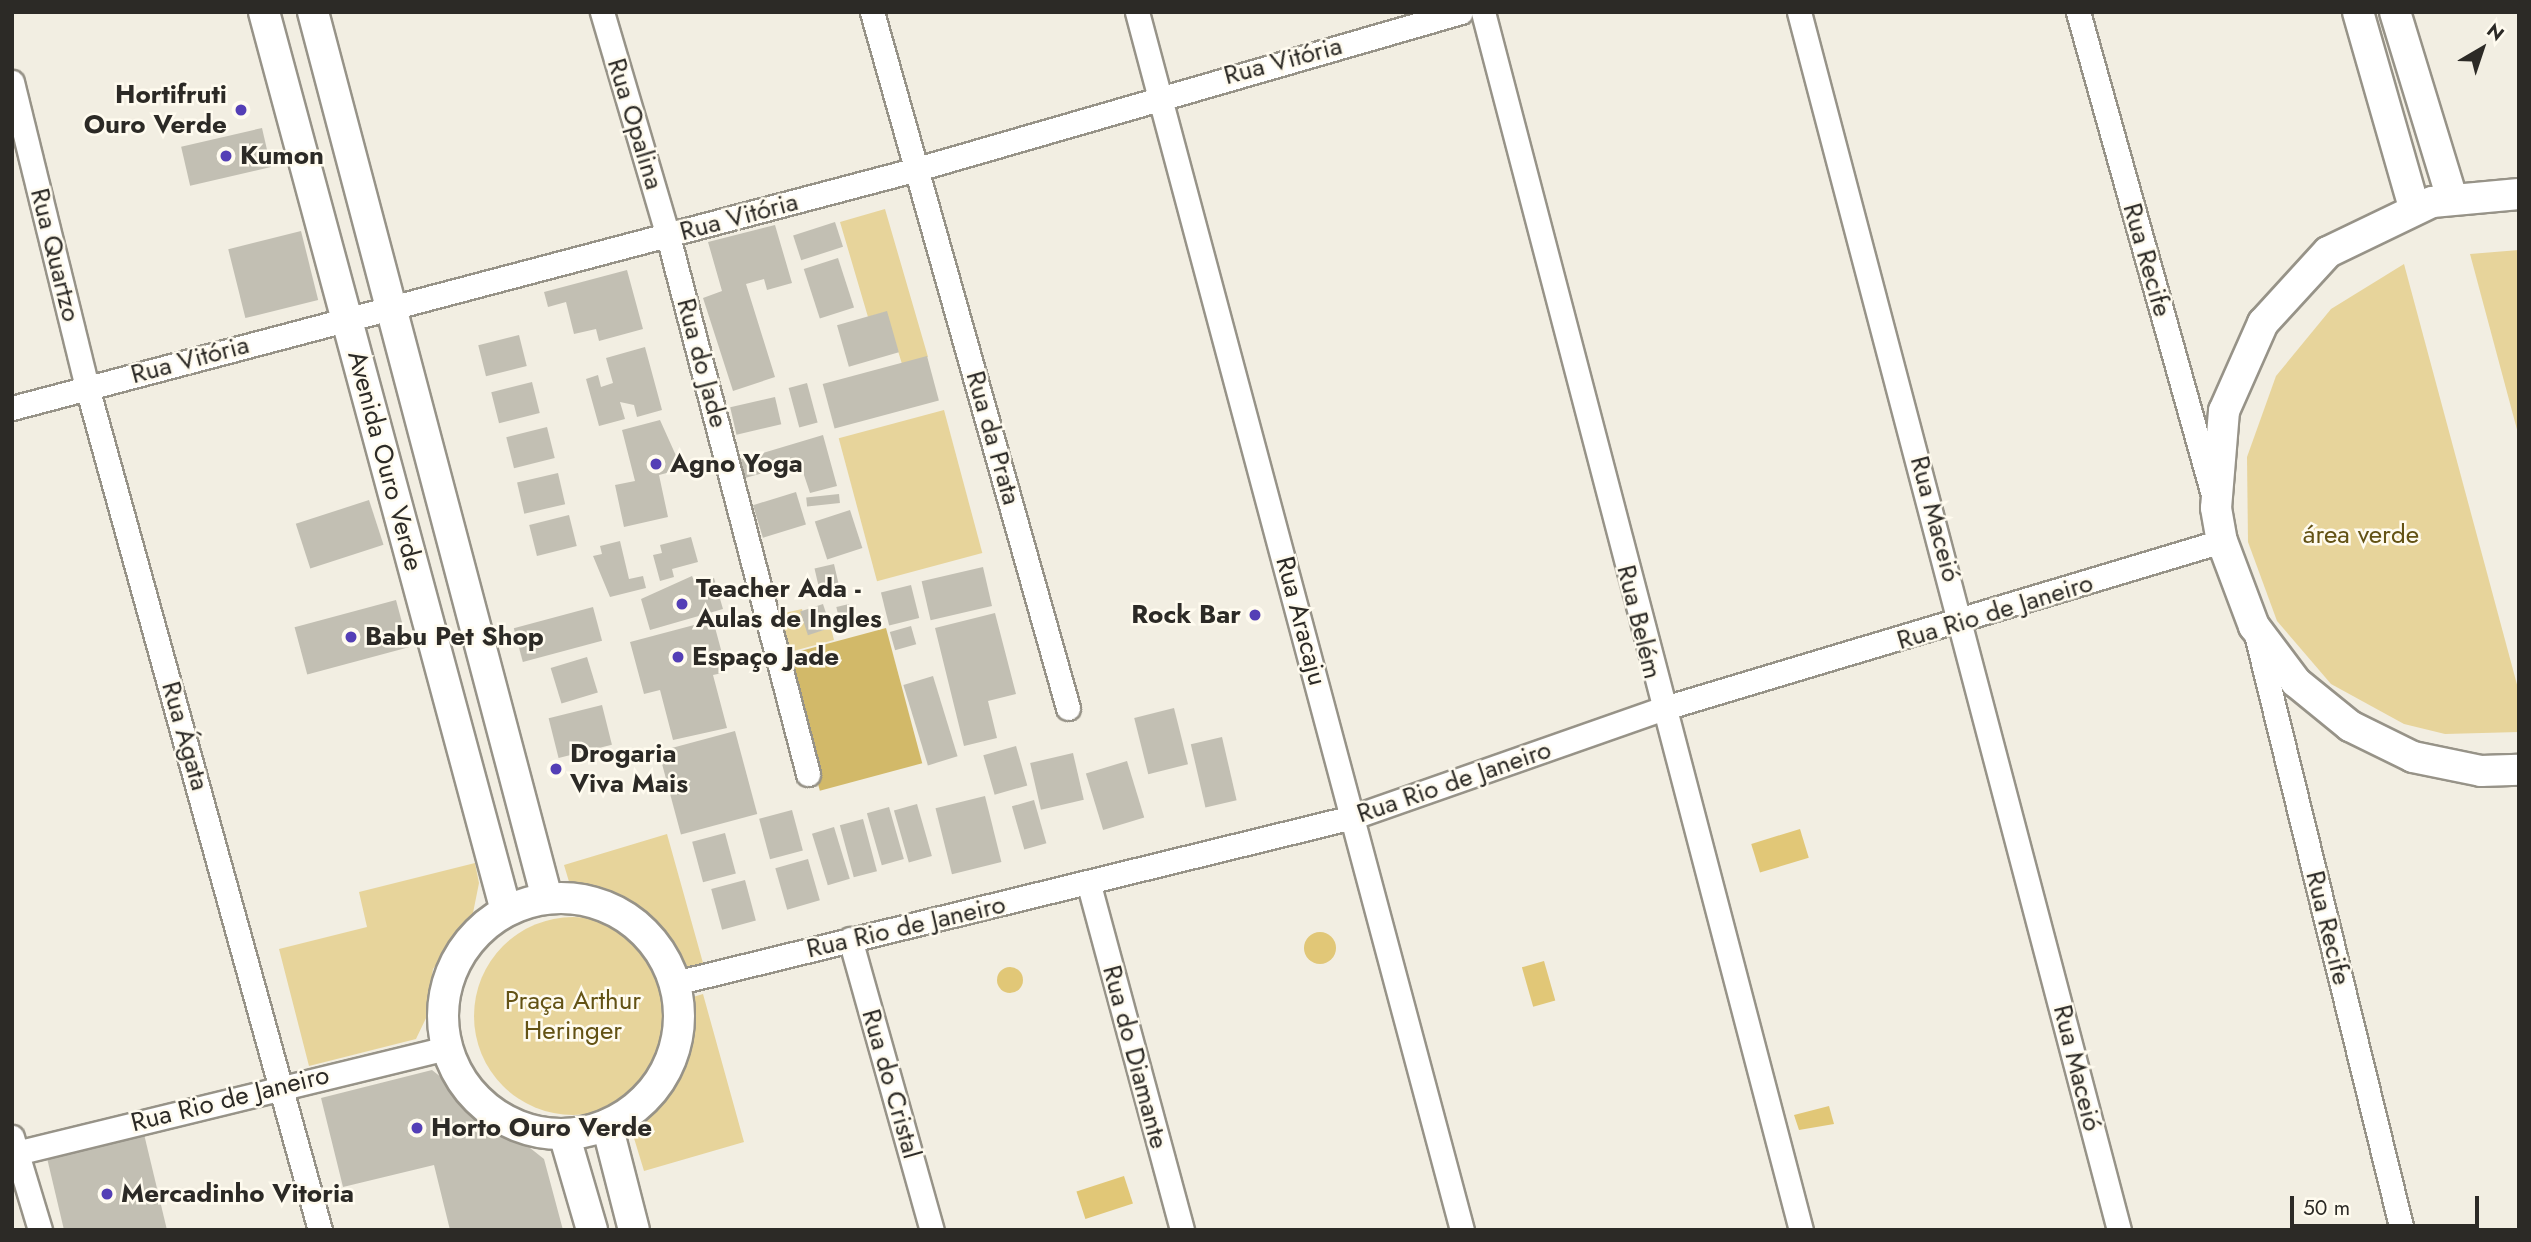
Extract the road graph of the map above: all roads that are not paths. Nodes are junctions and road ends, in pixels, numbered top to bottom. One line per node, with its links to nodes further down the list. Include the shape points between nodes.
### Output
1 (264, 12): 20 (street, Avenida Ouro Verde)
2 (313, 12): 19 (street, Avenida Ouro Verde)
3 (602, 12): 18 (street, Rua Opalina)
4 (872, 12): 14 (street, Rua da Prata)
5 (1137, 12): 13 (street, Rua Aracaju)
6 (1461, 12): 13 (street, Rua Vitória)
7 (1483, 12): 28 (street, Rua Belém)
8 (1798, 12): 25 (street, Rua Maceió)
9 (2078, 12): 23 (street, Rua Recife)
10 (2358, 12): 17 (street)
11 (2395, 12): 16 (street)
12 (12, 82): 21 (street, Rua Quartzo)
13 (1159, 94): 14 (street, Rua Vitória); 31 (street, Rua Aracaju)
14 (917, 169): 18 (street, Rua Vitória); 27 (street, Rua da Prata)
15 (2519, 194): 16 (street)
16 (2452, 198): 17 (street)
17 (2414, 207): 23 (street, via 2328,252 2263,323 2224,411)
18 (668, 236): 19 (street, Rua Vitória); 30 (street, Rua do Jade)
19 (389, 305): 20 (street, Rua Vitória); 33 (street, Avenida Ouro Verde)
20 (346, 317): 21 (street, Rua Vitória); 34 (street, Avenida Ouro Verde)
21 (87, 387): 22 (street, Rua Vitória); 38 (street, Rua Ágata)
22 (12, 408)
23 (2217, 508): 24 (street)
24 (2222, 541): 25 (street, Rua Rio de Janeiro); 26 (street)
25 (1963, 624): 28 (street, Rua Rio de Janeiro); 50 (street, Rua Maceió)
26 (2254, 626): 29 (street, via 2296,682 2350,726 2413,757 2481,771); 51 (street, Rua Recife)
27 (1068, 708)
28 (1661, 709): 31 (street, Rua Rio de Janeiro); 49 (street, Rua Belém)
29 (2519, 770)
30 (808, 774)
31 (1353, 817): 32 (street, Rua Rio de Janeiro); 48 (street, Rua Aracaju)
32 (1089, 885): 35 (street, Rua Rio de Janeiro); 47 (street, Rua do Diamante)
33 (547, 898): 34 (street); 36 (street, via 612,909 662,953)
34 (506, 911): 37 (street, via 480,929 451,974 443,1016)
35 (850, 939): 36 (street, Rua Rio de Janeiro); 46 (street, Rua do Cristal)
36 (675, 984): 39 (street, via 679,1032 667,1067 647,1098)
37 (447, 1048): 38 (street, Rua Rio de Janeiro); 40 (street, via 479,1101 514,1123)
38 (283, 1085): 41 (street, Rua Rio de Janeiro); 43 (street, Rua Ágata)
39 (607, 1125): 40 (street); 45 (street)
40 (564, 1134): 44 (street)
41 (14, 1148): 42 (street)
42 (40, 1230)
43 (320, 1230)
44 (592, 1230)
45 (634, 1230)
46 (932, 1230)
47 (1182, 1230)
48 (1462, 1230)
49 (1801, 1230)
50 (2119, 1230)
51 (2402, 1230)

